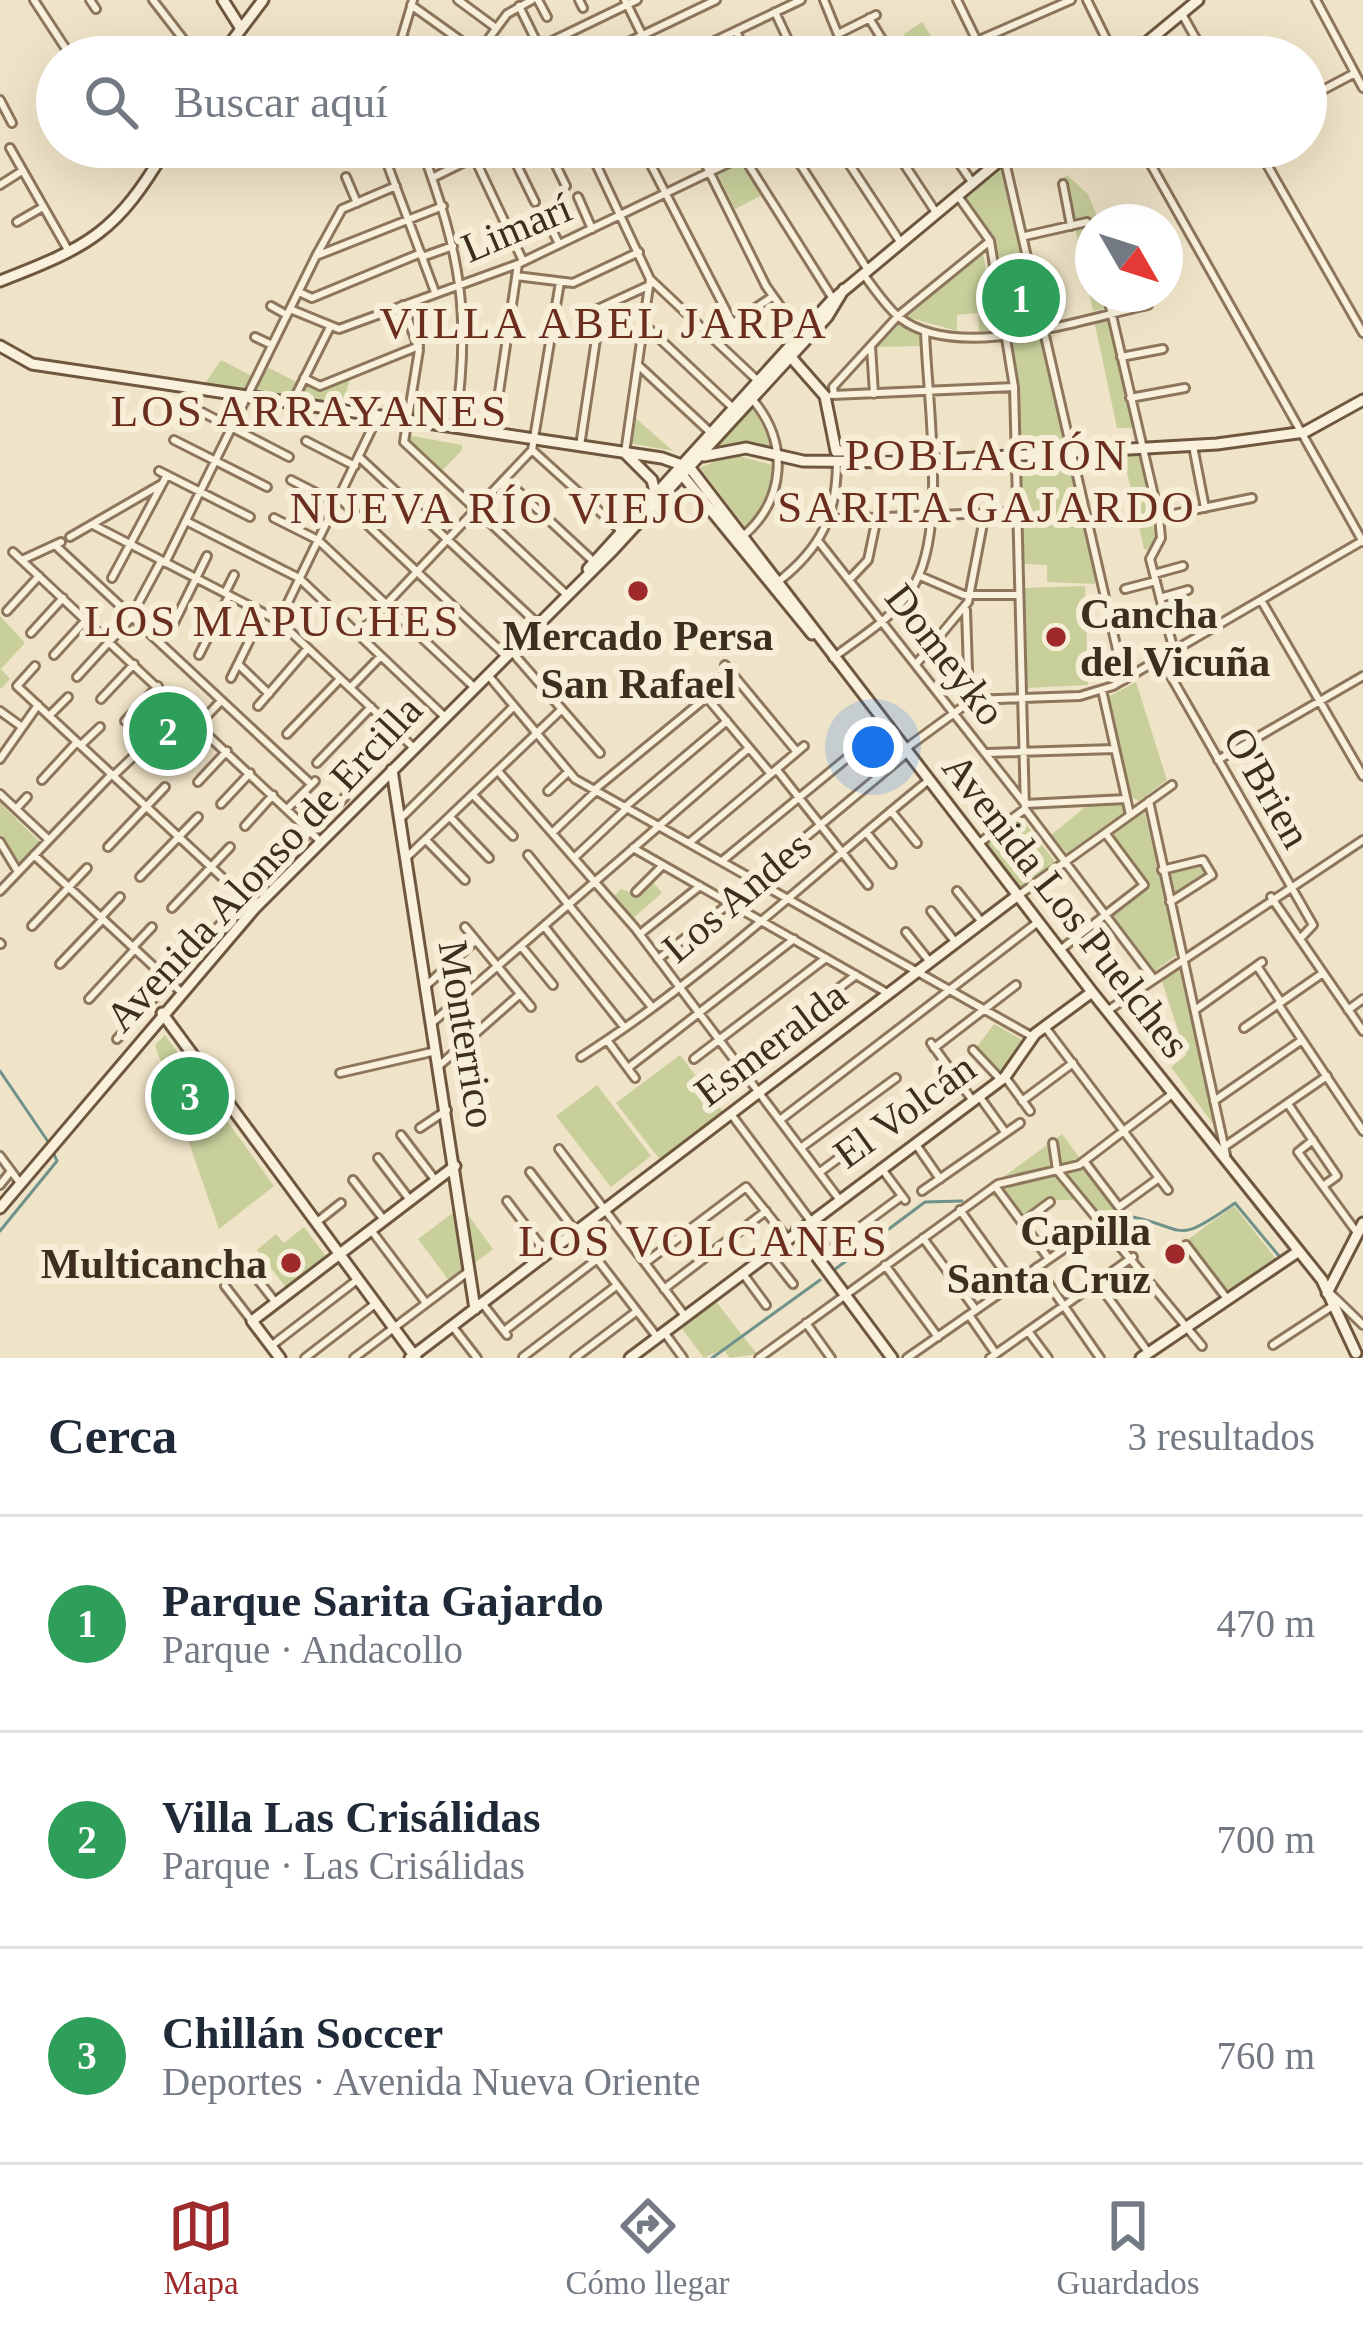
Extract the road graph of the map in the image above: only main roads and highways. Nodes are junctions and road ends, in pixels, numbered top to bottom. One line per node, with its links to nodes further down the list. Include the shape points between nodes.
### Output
1 (224, 0): 4 (main road)
2 (263, 0): 4 (main road)
3 (1198, 0): 6 (main road)
4 (240, 27): 5 (main road)
5 (234, 36)
6 (1154, 36)
7 (154, 168): 9 (main road, via 125,214)
8 (989, 168): 10 (main road, Avenida Alonso de Ercilla)
9 (0, 281)
10 (844, 290): 12 (main road, Avenida Alonso de Ercilla); 13 (main road, Avenida Alonso de Ercilla)
11 (0, 346): 16 (main road, via 32,364)
12 (791, 356): 13 (main road); 14 (main road, Avenida Alonso de Ercilla); 17 (main road, via 829,396)
13 (778, 358): 14 (main road, Avenida Alonso de Ercilla)
14 (749, 397): 18 (main road, Avenida Alonso de Ercilla); 19 (main road, Avenida Alonso de Ercilla)
15 (1363, 400): 17 (main road, via 1300,433 1193,446)
16 (625, 453): 19 (main road); 20 (main road)
17 (837, 457): 18 (main road, via 731,448)
18 (699, 458): 19 (main road, Avenida Alonso de Ercilla)
19 (683, 469): 20 (main road, Avenida Alonso de Ercilla); 21 (main road, Avenida Los Puelches); 22 (main road, Avenida Alonso de Ercilla)
20 (655, 492): 22 (main road, Avenida Alonso de Ercilla)
21 (740, 538): 23 (main road, Avenida Los Puelches); 23 (main road, Avenida Los Puelches)
22 (586, 574): 24 (main road, Avenida Alonso de Ercilla)
23 (815, 635): 25 (main road, Avenida Los Puelches)
24 (392, 770): 27 (main road, Avenida Alonso de Ercilla); 28 (main road, Monterrico)
25 (1018, 896): 26 (main road, Avenida Los Puelches); 35 (main road, Esmeralda)
26 (1092, 992): 30 (main road, El Volcán, via 1033,1037 1003,1079); 32 (main road, Avenida Los Puelches)
27 (162, 1013): 29 (main road, Avenida Alonso de Ercilla); 33 (main road)
28 (455, 1166): 33 (main road); 35 (main road, Monterrico)
29 (0, 1208)
30 (797, 1230): 39 (main road, El Volcán); 41 (main road)
31 (1359, 1238): 34 (main road)
32 (1297, 1252): 34 (main road, Avenida Los Puelches); 36 (main road)
33 (338, 1255): 38 (main road); 40 (main road, via 252,1321)
34 (1328, 1298): 37 (main road, Avenida Los Puelches)
35 (478, 1306): 38 (main road, Esmeralda)
36 (1145, 1356)
37 (1354, 1356)
38 (413, 1357)
39 (635, 1357)
40 (280, 1358)
41 (892, 1358)

